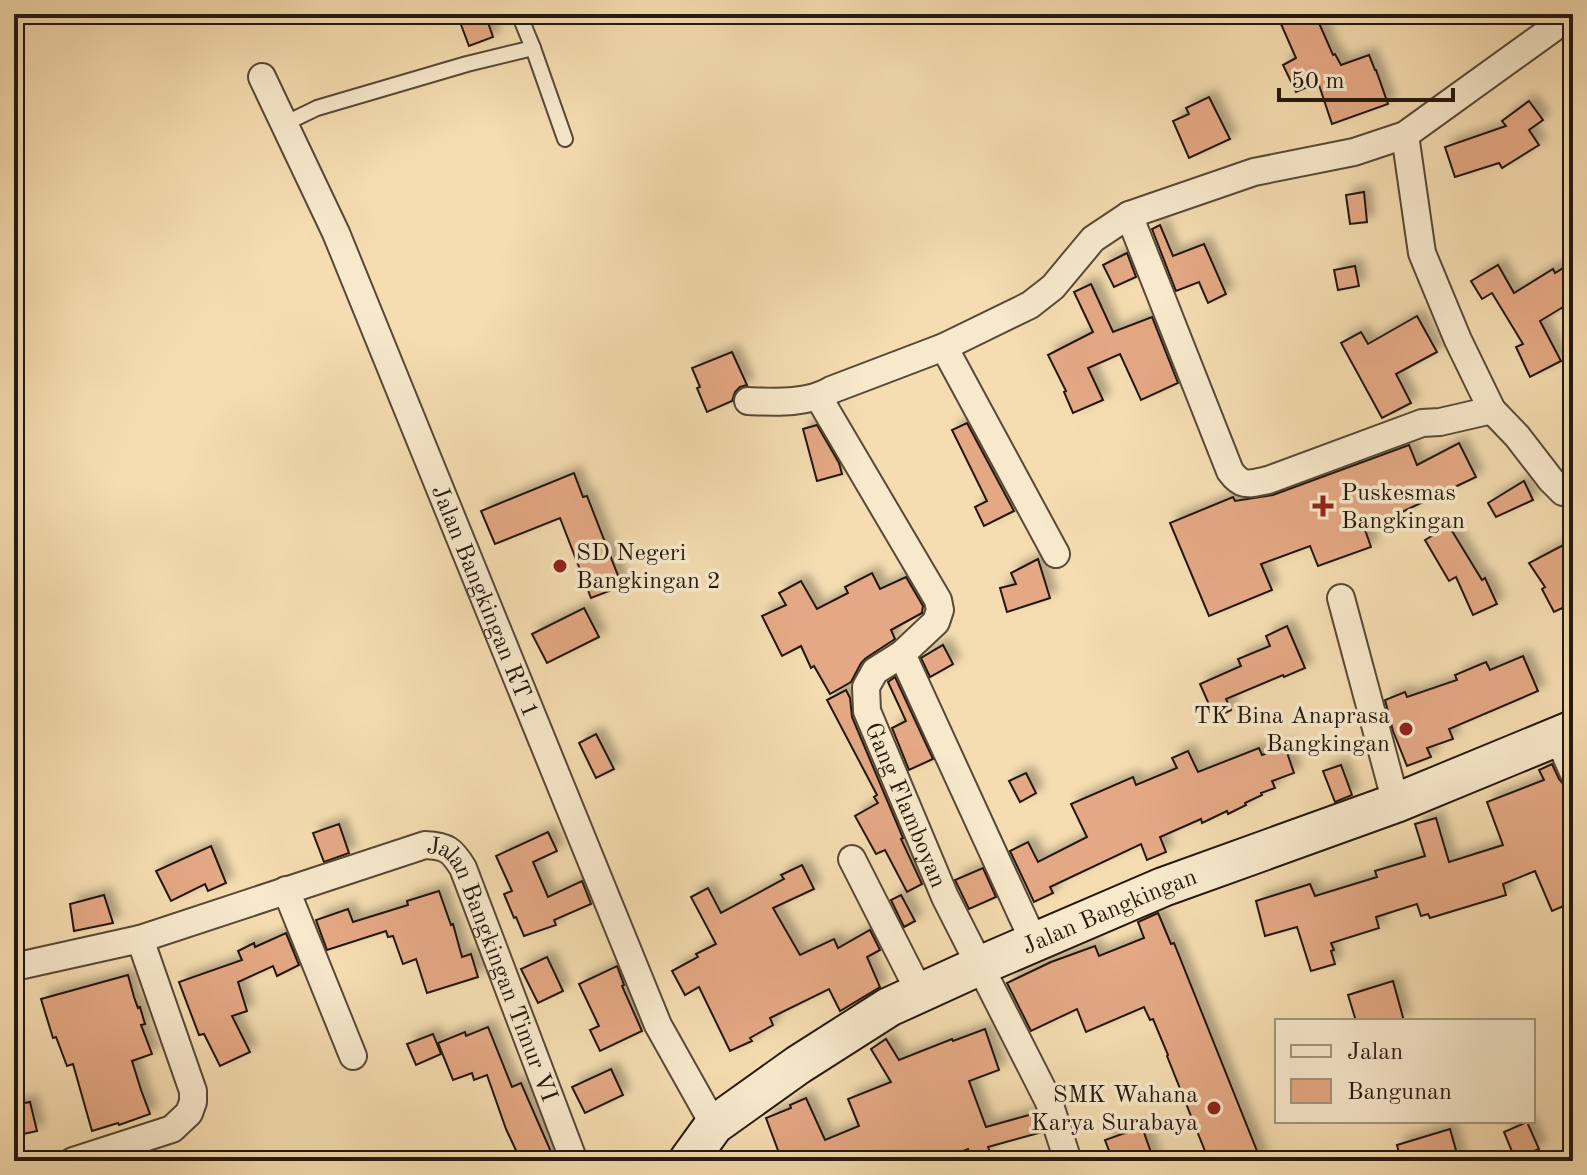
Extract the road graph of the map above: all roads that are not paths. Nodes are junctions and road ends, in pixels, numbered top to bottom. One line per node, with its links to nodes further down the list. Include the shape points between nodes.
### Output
1 (519, 14): 3 (lane)
2 (1573, 14): 6 (street)
3 (533, 48): 5 (lane, via 317,108); 7 (lane)
4 (262, 77): 5 (street, Jalan Bangkingan RT 1)
5 (284, 124): 28 (street, Jalan Bangkingan RT 1, via 336,233 658,1025)
6 (1405, 135): 8 (street, via 1354,152 1254,172); 12 (street, via 1422,253)
7 (565, 139)
8 (1129, 215): 9 (street, via 1093,239 1053,287 1030,305); 12 (street, via 1237,481 1248,485 1268,480 1422,423)
9 (944, 347): 10 (street); 14 (street)
10 (819, 398): 11 (street); 16 (street, Gang Flamboyan, via 938,600 936,622)
11 (748, 401)
12 (1492, 410): 13 (street, via 1563,492)
13 (1573, 491)
14 (1056, 554)
15 (1341, 598): 19 (street)
16 (902, 654): 23 (street); 24 (street, Gang Flamboyan, via 875,671 866,687 867,711)
17 (1566, 734): 18 (street); 19 (street, Jalan Bangkingan)
18 (1573, 772)
19 (1396, 803): 23 (street, Jalan Bangkingan, via 1163,887)
20 (852, 859): 26 (street)
21 (286, 890): 22 (street, Jalan Bangkingan Timur VI); 27 (street); 30 (street, Jalan Bangkingan Timur VI, via 425,845 455,854)
22 (140, 939): 25 (street, Jalan Bangkingan Timur VI); 29 (street, via 193,1102 172,1129)
23 (1034, 942): 24 (street, Jalan Bangkingan)
24 (979, 966): 26 (street, Jalan Bangkingan); 32 (street, Gang Flamboyan, via 1049,1102)
25 (14, 967)
26 (920, 993): 28 (street, Jalan Bangkingan, via 889,1007)
27 (353, 1056)
28 (714, 1125): 31 (street, Jalan Bangkingan)
29 (73, 1161)
30 (574, 1161)
31 (688, 1161)
32 (1068, 1161)

